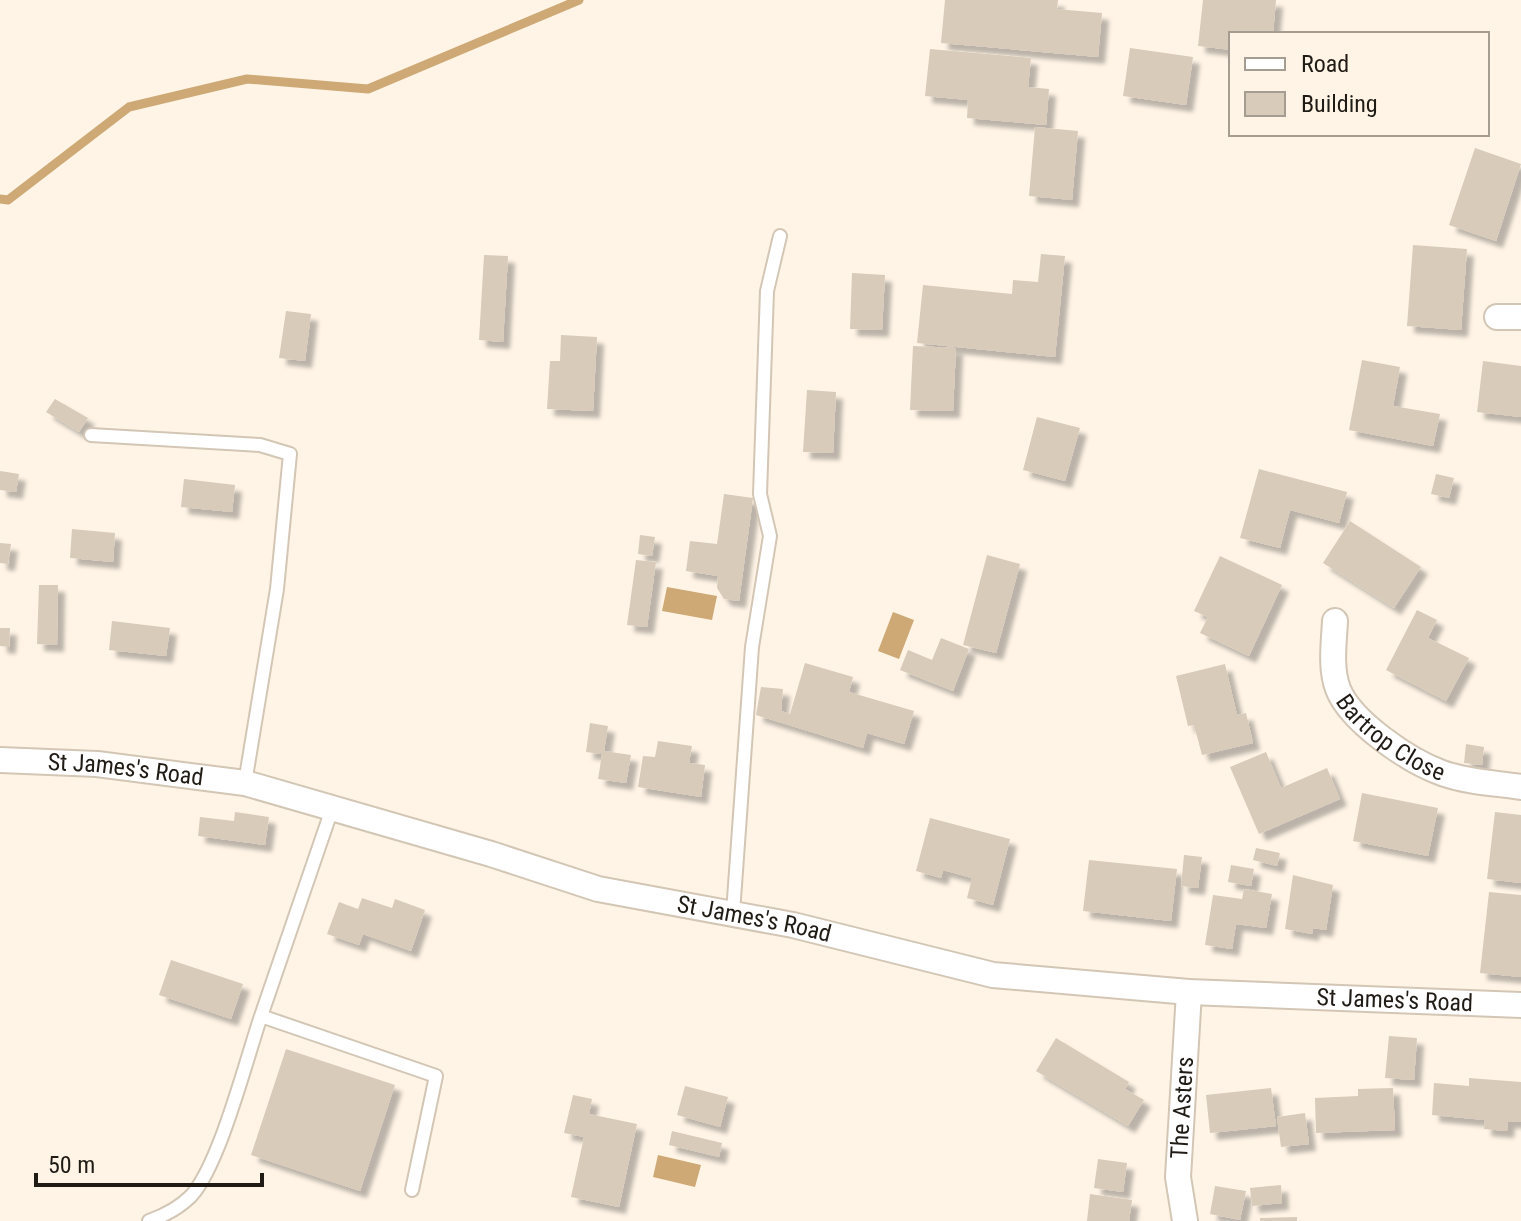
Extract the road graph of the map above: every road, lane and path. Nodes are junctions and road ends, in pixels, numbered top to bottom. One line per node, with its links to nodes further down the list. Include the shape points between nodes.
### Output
1 (780, 236): 8 (lane, via 767,291 760,494 770,536 752,647)
2 (91, 435): 5 (lane, via 260,445 290,454 277,589)
3 (1335, 621): 6 (street, Bartrop Close, via 1338,688 1365,724 1418,763 1444,774)
4 (0, 760): 5 (street, St James's Road, via 97,764)
5 (245, 783): 7 (street, St James's Road)
6 (1521, 787)
7 (332, 809): 8 (street, St James's Road, via 598,889); 11 (lane)
8 (733, 913): 9 (street, St James's Road, via 993,975)
9 (1189, 992): 10 (street, St James's Road); 14 (street, The Asters, via 1178,1177)
10 (1521, 1005)
11 (261, 1016): 12 (lane, via 436,1076); 13 (lane, via 209,1169 190,1197)
12 (412, 1190)
13 (149, 1221)
14 (1185, 1221)

